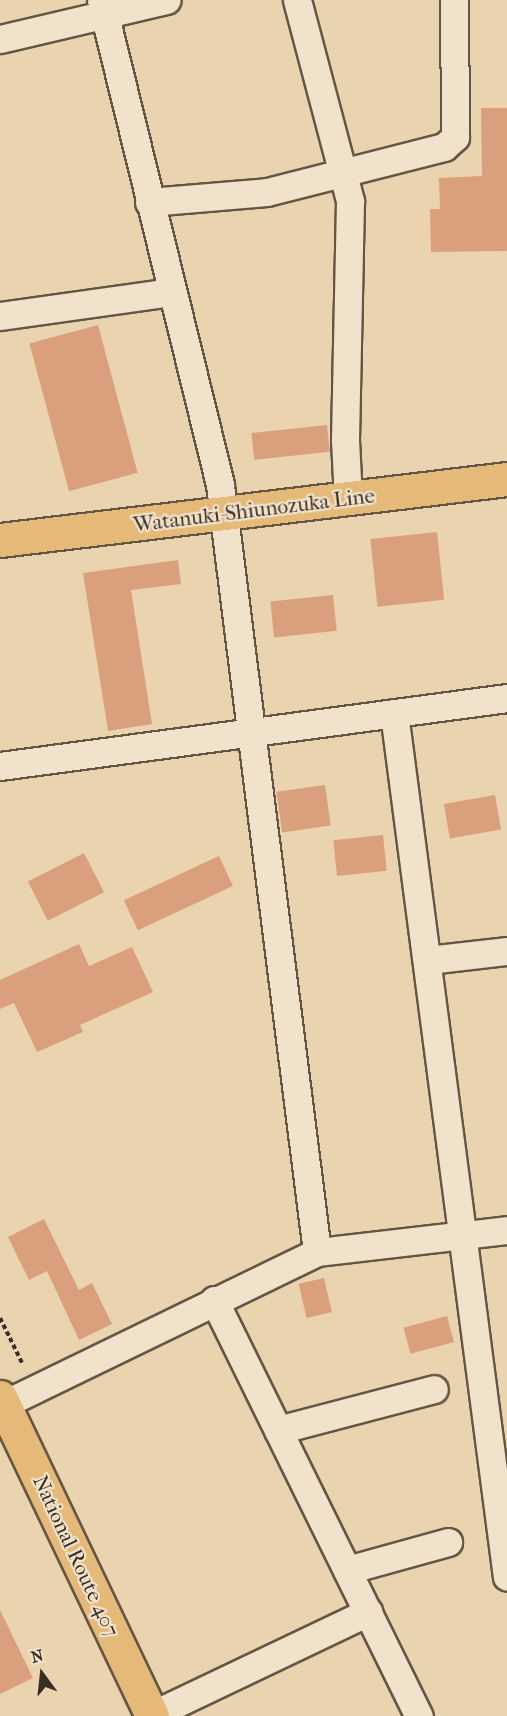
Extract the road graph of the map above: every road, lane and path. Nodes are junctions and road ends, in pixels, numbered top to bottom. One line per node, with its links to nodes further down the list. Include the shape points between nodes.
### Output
1 (166, 0): 4 (street)
2 (297, 0): 6 (street)
3 (454, 0): 6 (street, via 454,137 444,147)
4 (102, 7): 5 (street); 7 (street)
5 (0, 39)
6 (345, 175): 7 (street, via 267,192); 11 (street, via 350,201 345,440)
7 (149, 202): 8 (street)
8 (171, 292): 9 (street); 12 (street)
9 (0, 316)
10 (507, 479): 11 (main road, Watanuki-Shiunozuka Line)
11 (348, 499): 12 (main road, Watanuki-Shiunozuka Line)
12 (224, 514): 13 (main road, Watanuki-Shiunozuka Line); 16 (street)
13 (0, 540)
14 (507, 698): 15 (street)
15 (393, 713): 16 (street); 19 (street)
16 (248, 731): 17 (street); 22 (street)
17 (0, 766)
18 (507, 951): 19 (street)
19 (428, 960): 21 (street)
20 (507, 1230): 21 (street)
21 (463, 1235): 22 (street); 29 (street)
22 (317, 1252): 23 (street)
23 (214, 1300): 25 (street); 28 (street)
24 (0, 1318): 25 (path)
25 (33, 1388): 27 (street)
26 (434, 1389): 28 (street)
27 (1, 1402): 34 (main road, National Route 407)
28 (278, 1430): 31 (street)
29 (498, 1457): 32 (street)
30 (448, 1542): 31 (street)
31 (347, 1570): 33 (street)
32 (507, 1577)
33 (368, 1612): 34 (street); 35 (street)
34 (151, 1716)
35 (419, 1716)

